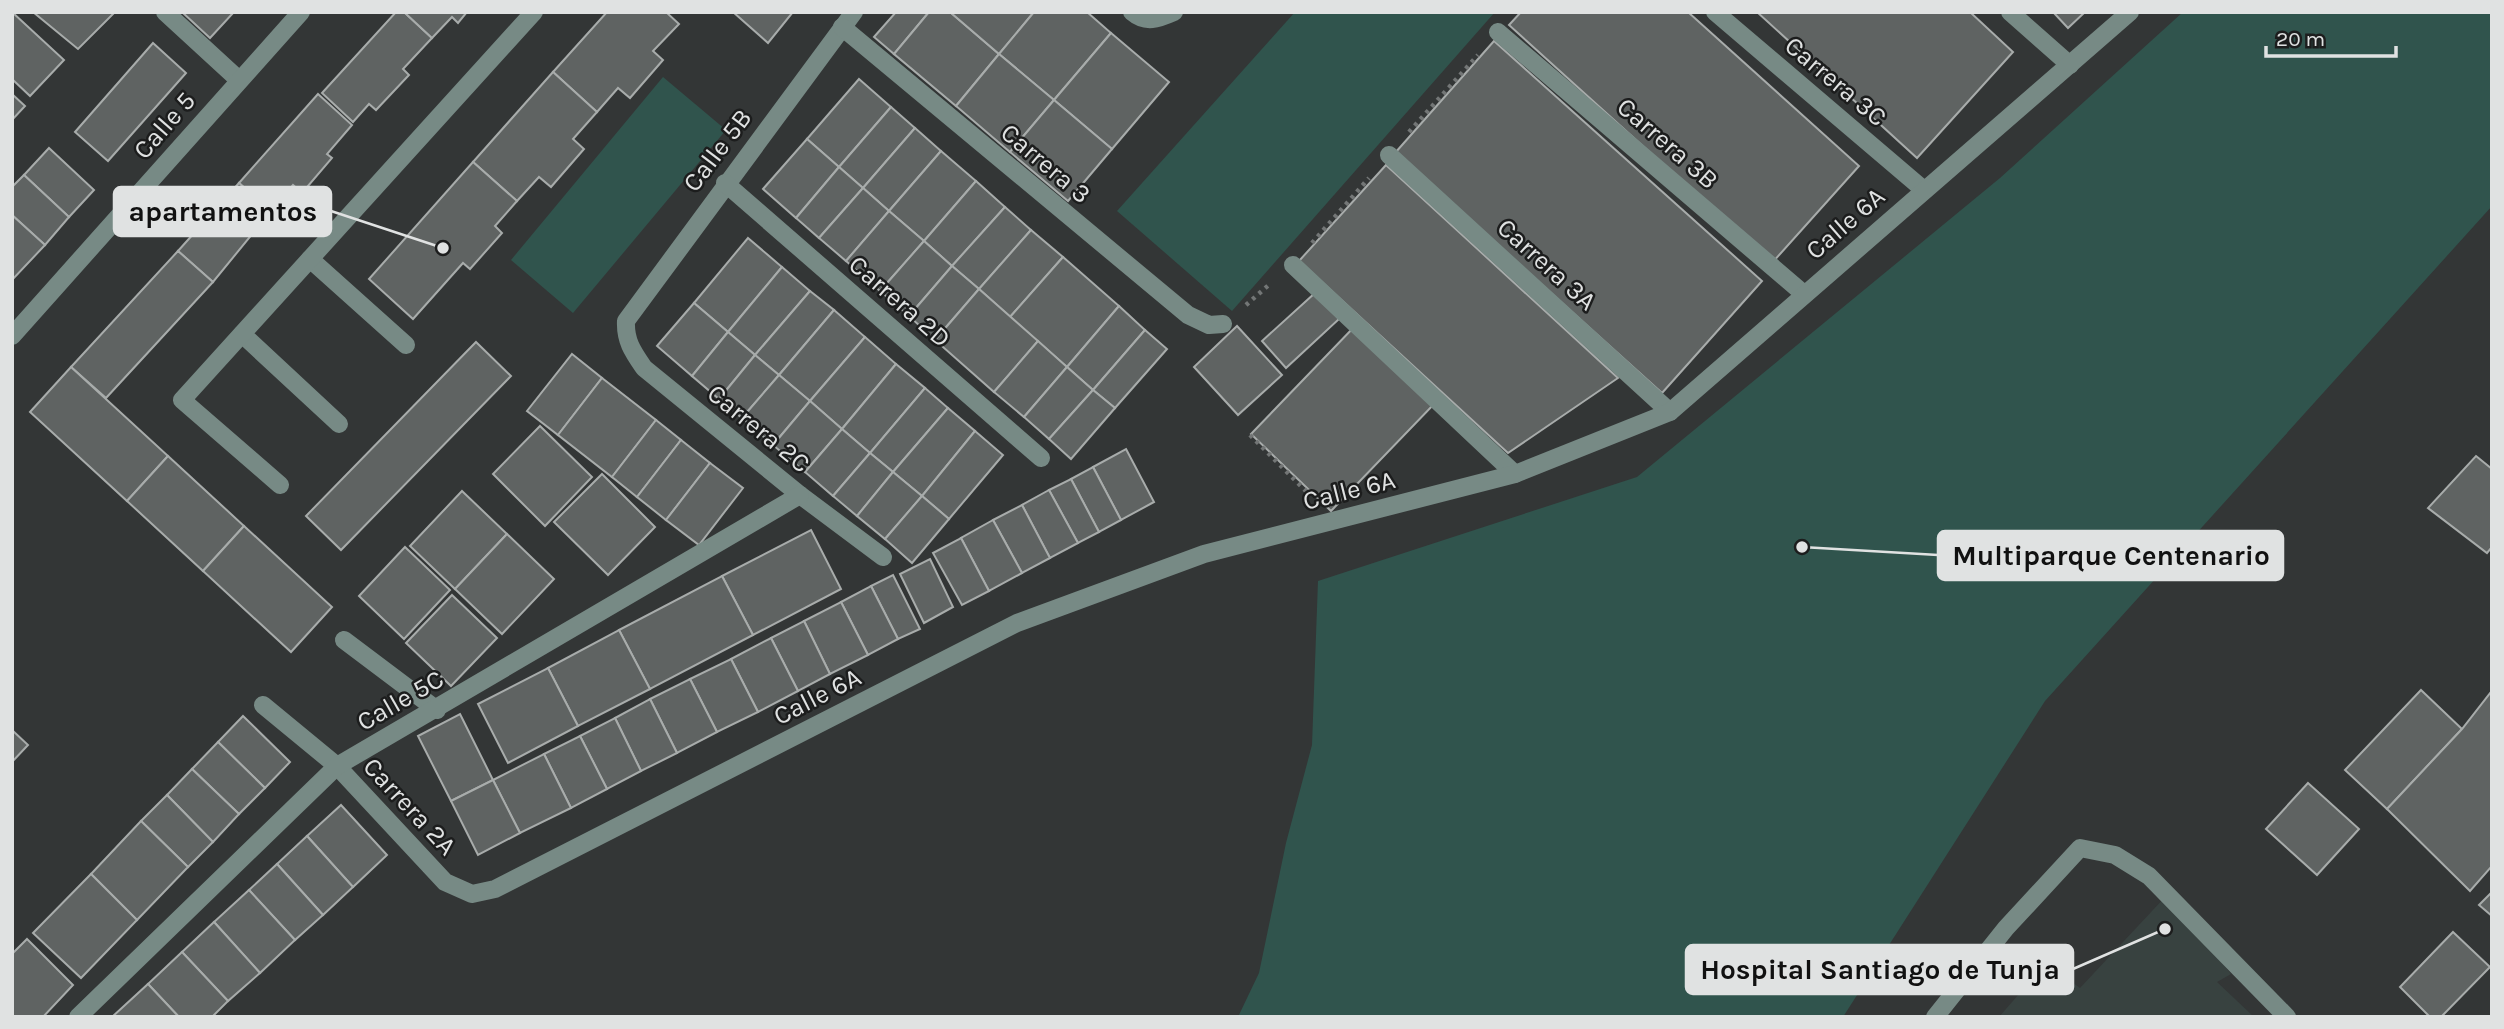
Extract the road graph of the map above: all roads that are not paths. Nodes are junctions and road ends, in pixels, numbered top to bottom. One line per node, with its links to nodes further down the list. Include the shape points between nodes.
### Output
1 (165, 12): 13 (street)
2 (301, 12): 13 (street, Calle 5)
3 (534, 12): 17 (street)
4 (854, 12): 10 (street, Calle 5B)
5 (1132, 12): 6 (street, via 1140,20)
6 (1174, 12)
7 (1715, 12): 16 (street, Carrera 3C)
8 (2010, 12): 12 (street)
9 (2130, 12): 12 (street, Calle 6A)
10 (842, 27): 15 (street, Calle 5B); 21 (street, Carrera 3, via 1188,315 1209,325)
11 (1499, 32): 19 (street, Carrera 3B)
12 (2070, 65): 16 (street, Calle 6A)
13 (239, 80): 23 (street, Calle 5)
14 (1389, 155): 25 (street, Carrera 3A)
15 (725, 183): 20 (street, Calle 5B); 27 (street, Carrera 2D)
16 (1924, 190): 19 (street, Calle 6A)
17 (310, 259): 22 (street); 24 (street)
18 (1293, 265): 28 (street)
19 (1804, 294): 25 (street, Calle 6A)
20 (626, 321): 30 (street, Carrera 2C, via 630,348 644,368)
21 (1223, 324)
22 (242, 334): 26 (street); 29 (street, via 182,400)
23 (12, 337)
24 (406, 345)
25 (1670, 412): 28 (street, Calle 6A)
26 (339, 424)
27 (1041, 458)
28 (1515, 474): 36 (street, Calle 6A, via 1204,554 1017,623)
29 (280, 485)
30 (800, 495): 31 (street, Carrera 2C); 34 (street, Calle 5C)
31 (883, 557)
32 (344, 640): 34 (street)
33 (263, 705): 35 (street, Carrera 2A)
34 (436, 710): 35 (street, Calle 5C)
35 (337, 766): 36 (street, Carrera 2A, via 444,882 472,894); 37 (street, Calle 5C)
36 (495, 889)
37 (78, 1017)
38 (1935, 1017): 39 (street, via 2006,928 2080,848 2115,855 2149,876)
39 (2287, 1017)

